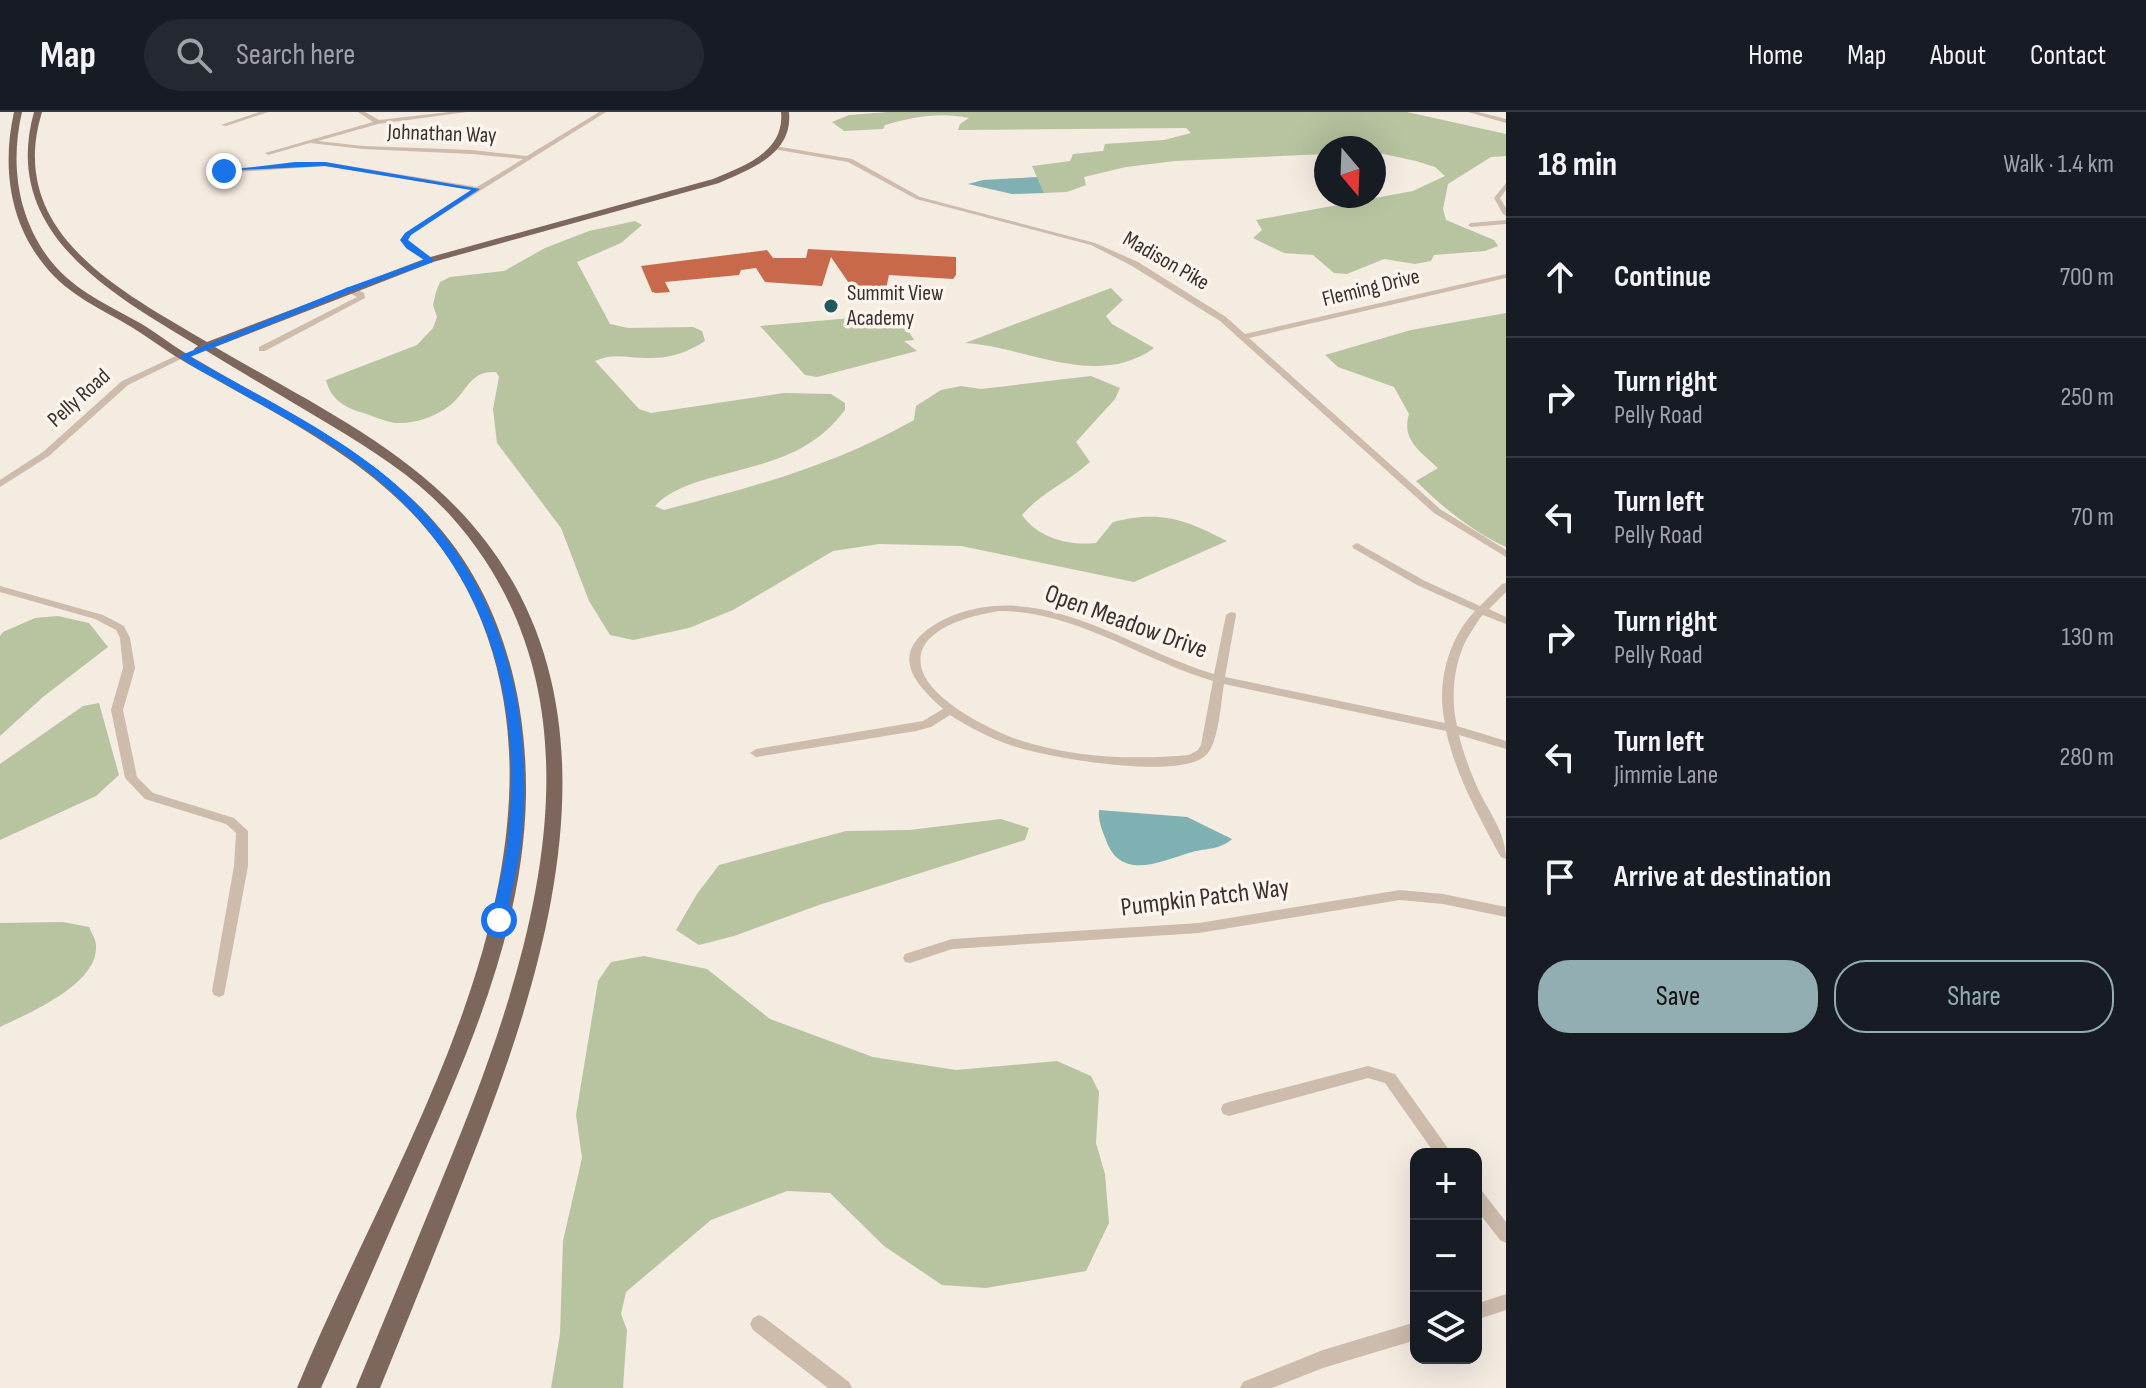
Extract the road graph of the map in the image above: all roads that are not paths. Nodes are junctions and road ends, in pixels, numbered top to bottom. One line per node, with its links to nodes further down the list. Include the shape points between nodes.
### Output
1 (18, 112): 28 (main road, via 10,127 5,170 26,236 66,283)
2 (38, 112): 26 (main road, via 29,149 31,179 57,236 126,297)
3 (265, 112): 11 (street)
4 (361, 112): 10 (street)
5 (464, 112): 10 (street)
6 (603, 112): 15 (street)
7 (785, 112): 13 (main road, via 786,130)
8 (1471, 112): 9 (street)
9 (1506, 121)
10 (378, 122): 12 (street)
11 (224, 125)
12 (308, 141): 14 (street); 15 (street, Johnathan Way, via 359,149 469,149)
13 (775, 148): 22 (main road, Pelly Road, via 747,167 690,190); 25 (street, Madison Pike, via 850,160 918,198 1104,249 1183,293)
14 (268, 153)
15 (527, 158): 18 (street)
16 (224, 171): 18 (street, via 317,163)
17 (1506, 185): 19 (street, via 1497,198)
18 (477, 189): 22 (street, via 408,233 408,246)
19 (1506, 214)
20 (1506, 222): 21 (street)
21 (1471, 225)
22 (430, 260): 24 (main road, Pelly Road)
23 (1506, 276): 25 (street, Fleming Drive)
24 (349, 289): 26 (main road, Pelly Road); 27 (street, via 361,298)
25 (1244, 337): 31 (street, Madison Pike, via 1437,511)
26 (206, 346): 28 (main road, Pelly Road); 55 (main road, via 397,461 474,532 529,633 549,708 555,837 533,953 501,1058)
27 (262, 349)
28 (183, 356): 29 (street, Pelly Road, via 128,381 46,454); 54 (main road, via 334,443 428,521 481,602 508,681 514,720 517,794 508,883 469,1022)
29 (0, 484)
30 (1357, 546): 34 (street)
31 (1506, 554)
32 (1506, 586): 34 (street)
33 (0, 589): 45 (street, via 120,628 129,668 117,710 131,778 149,796 230,821 242,831)
34 (1479, 610): 36 (street); 39 (street, via 1453,658 1448,687)
35 (1231, 615): 37 (street)
36 (1506, 621)
37 (1219, 679): 38 (street, Open Meadow Drive, via 1207,745 1192,759 1178,761 1114,762 1053,753 995,733); 38 (street, Open Meadow Drive, via 1049,613 993,608 944,621 920,647 922,682); 39 (street, Open Meadow Drive)
38 (951, 709): 41 (street, via 916,727)
39 (1451, 728): 40 (street, Open Meadow Drive); 42 (street, via 1468,782)
40 (1506, 745)
41 (756, 753)
42 (1506, 854)
43 (1506, 912): 44 (street, Pumpkin Patch Way, via 1400,895 1199,928 952,944)
44 (910, 958)
45 (219, 991)
46 (1229, 1109): 47 (street, via 1356,1074 1380,1074 1390,1078)
47 (1440, 1148)
48 (1482, 1204): 49 (street)
49 (1506, 1235)
50 (1506, 1302): 51 (street)
51 (1482, 1310)
52 (759, 1324): 56 (street)
53 (1410, 1333): 57 (street)
54 (309, 1388)
55 (368, 1388)
56 (843, 1388)
57 (1249, 1388)

